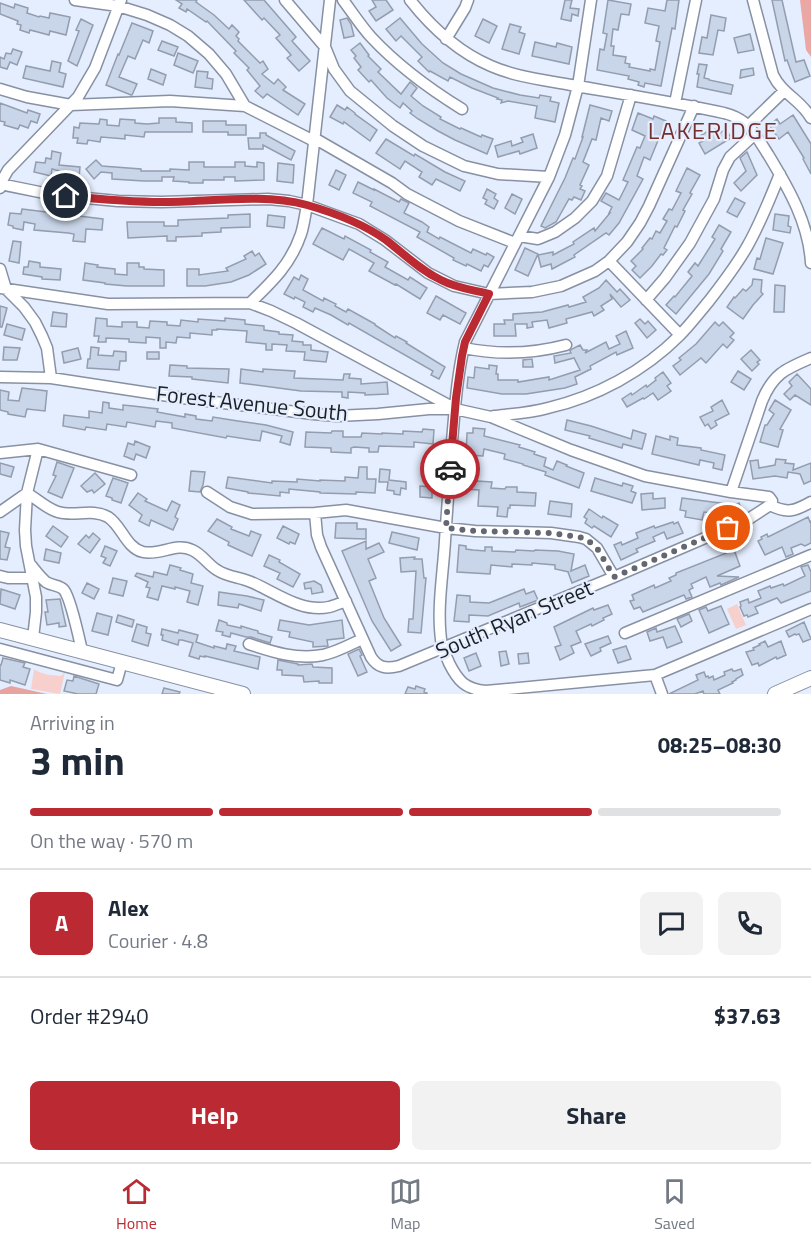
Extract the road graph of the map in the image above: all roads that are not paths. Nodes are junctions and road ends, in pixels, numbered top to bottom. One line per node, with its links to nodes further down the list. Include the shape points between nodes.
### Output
1 (75, 0): 10 (street)
2 (285, 0): 12 (street)
3 (330, 0): 12 (street)
4 (343, 0): 21 (street, via 397,62)
5 (410, 0): 11 (street)
6 (468, 0): 11 (street)
7 (591, 0): 13 (street)
8 (696, 0): 17 (street)
9 (753, 0): 15 (street, via 773,75)
10 (120, 3): 18 (street, via 95,68); 19 (street, via 188,36 226,74)
11 (446, 39): 13 (street, via 497,68)
12 (325, 47): 24 (street); 26 (street, via 334,69 350,91 423,146 484,171)
13 (579, 86): 16 (street); 26 (street)
14 (0, 89): 18 (street)
15 (784, 91): 22 (street); 23 (street)
16 (631, 95): 17 (street); 29 (street, via 607,176 592,201 555,232 538,239)
17 (675, 103): 20 (street)
18 (70, 105): 19 (street, via 170,101); 27 (street, via 8,170)
19 (245, 106): 24 (street)
20 (694, 106): 23 (street, via 736,117); 30 (street, via 640,223)
21 (462, 109)
22 (811, 118)
23 (751, 130): 25 (street); 35 (street, via 730,157 714,199 690,243)
24 (314, 140): 28 (street); 29 (street, via 459,221)
25 (780, 174): 31 (street, via 803,222); 37 (street, via 739,261)
26 (549, 177): 29 (street)
27 (0, 186): 28 (street, via 118,201 268,199)
28 (307, 205): 34 (street, via 359,224 442,281); 36 (street, via 302,232 289,261)
29 (517, 240): 34 (street)
30 (609, 261): 34 (street, via 579,279 548,290); 35 (street)
31 (811, 263)
32 (0, 270): 33 (street)
33 (3, 288): 36 (street, via 108,304); 42 (street, via 35,322 47,348)
34 (489, 294): 39 (street)
35 (646, 300): 37 (street)
36 (250, 303): 43 (street, via 296,323)
37 (680, 335): 44 (street, via 643,365 596,392 570,403)
38 (566, 345): 39 (street, via 525,352)
39 (464, 348): 43 (street)
40 (811, 357): 49 (street, via 768,386)
41 (0, 377): 42 (street, Forest Avenue South)
42 (51, 378): 43 (street, Forest Avenue South, via 337,416)
43 (455, 409): 44 (street, Forest Avenue South); 55 (street)
44 (492, 417): 49 (street, Forest Avenue South, via 645,476)
45 (38, 449): 46 (street); 47 (street); 50 (street)
46 (0, 453)
47 (131, 475)
48 (207, 492): 54 (street, via 230,507 252,513)
49 (731, 492): 52 (street, Forest Avenue South, via 769,498)
50 (27, 493): 53 (street); 57 (street); 61 (street, via 56,512 103,515 114,521 131,545 143,552 184,547 198,553 216,570 299,604 328,608)
51 (811, 502): 52 (street, via 782,511)
52 (770, 505): 59 (street, South Ryan Street, via 747,520)
53 (0, 512)
54 (315, 513): 55 (street, via 346,510); 61 (street, via 321,547)
55 (446, 528): 59 (street, via 551,533 586,539 597,548); 68 (street, via 440,613)
56 (811, 555): 64 (street)
57 (29, 563): 60 (street); 70 (street, via 45,581 64,590)
58 (0, 576): 60 (street)
59 (614, 577): 68 (street, South Ryan Street)
60 (33, 578): 65 (street)
61 (346, 601): 66 (street)
62 (811, 609): 72 (street)
63 (0, 630): 65 (main road)
64 (625, 633)
65 (33, 639): 70 (main road)
66 (362, 639): 67 (street, via 312,656 280,654); 68 (street, South Ryan Street, via 370,657 387,669)
67 (249, 644)
68 (443, 648): 72 (street, via 460,680 471,689 486,691)
69 (0, 649): 71 (street, via 117,681)
70 (82, 651): 71 (main road)
71 (122, 662): 74 (main road)
72 (655, 675): 75 (street)
73 (811, 678): 76 (main road)
74 (243, 694)
75 (662, 694)
76 (775, 694)

